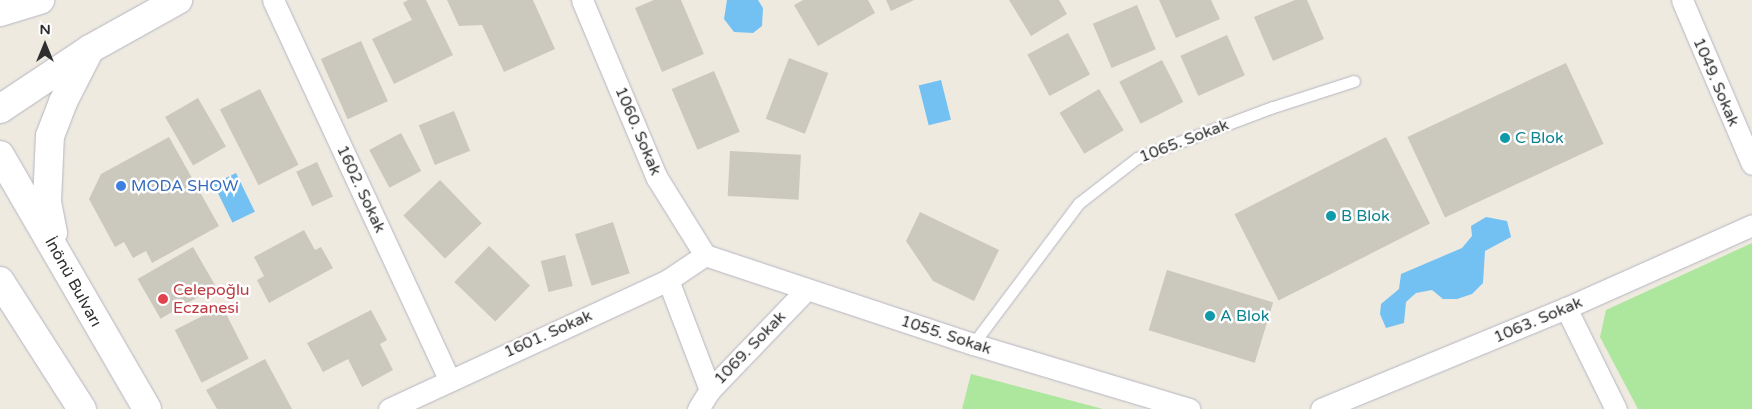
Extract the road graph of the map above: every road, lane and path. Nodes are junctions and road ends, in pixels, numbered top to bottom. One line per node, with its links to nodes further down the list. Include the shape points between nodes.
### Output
1 (32, 0): 7 (main road)
2 (40, 0): 8 (main road)
3 (178, 0): 9 (main road)
4 (273, 0): 22 (street, 1602. Sokak)
5 (582, 0): 16 (street, 1060. Sokak, via 657,178)
6 (1682, 0): 13 (street, 1049. Sokak)
7 (0, 4)
8 (0, 12)
9 (90, 49): 11 (main road); 15 (main road, via 50,136 47,201)
10 (1354, 81): 21 (lane, 1065. Sokak, via 1272,107 1137,158 1079,202)
11 (0, 109)
12 (0, 155): 15 (main road, İnönü Bulvarı)
13 (1752, 164)
14 (1752, 225): 20 (street, 1063. Sokak)
15 (56, 250): 25 (main road, İnönü Bulvarı)
16 (706, 255): 17 (street, 1601. Sokak); 19 (street, 1055. Sokak)
17 (668, 280): 22 (street, 1601. Sokak); 23 (street)
18 (0, 281): 24 (main road)
19 (806, 290): 21 (street, 1055. Sokak); 23 (street, 1069. Sokak)
20 (1566, 308): 29 (street, 1063. Sokak); 30 (street)
21 (973, 344): 28 (street, 1055. Sokak)
22 (449, 379): 26 (street, 1601. Sokak)
23 (710, 390): 27 (street, 1069. Sokak)
24 (82, 409)
25 (147, 409)
26 (389, 409)
27 (698, 409)
28 (1189, 409)
29 (1321, 409)
30 (1616, 409)

